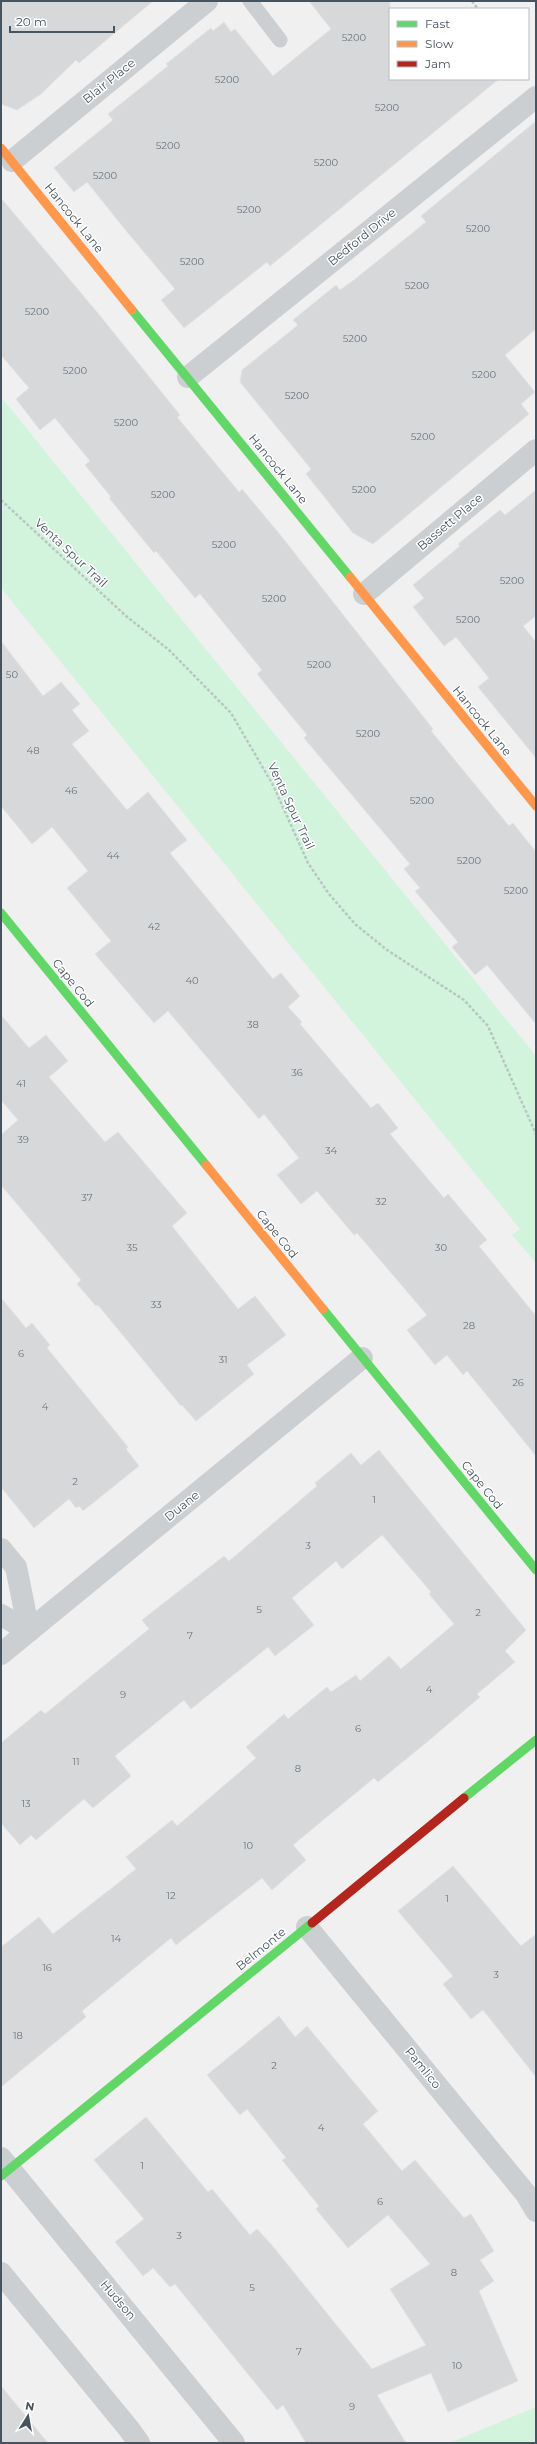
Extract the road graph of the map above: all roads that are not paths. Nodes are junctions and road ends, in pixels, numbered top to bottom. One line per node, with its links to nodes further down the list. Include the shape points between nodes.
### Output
1 (207, 1): 5 (street, Blair Place)
2 (250, 1): 3 (lane)
3 (280, 40)
4 (536, 96): 6 (street, Bedford Drive)
5 (6, 154): 6 (street, Hancock Lane)
6 (188, 377): 8 (street, Hancock Lane)
7 (536, 450): 8 (street, Bassett Place)
8 (364, 594): 9 (street, Hancock Lane)
9 (536, 806)
10 (1, 913): 11 (street, Cape Cod)
11 (362, 1358): 13 (street, Cape Cod); 15 (street, Duane)
12 (1, 1549): 15 (street, via 16,1567)
13 (536, 1570)
14 (1, 1615): 15 (street)
15 (29, 1631): 16 (street, Duane)
16 (1, 1654)
17 (536, 1740): 18 (street, Belmonte)
18 (307, 1927): 19 (street, Belmonte); 20 (street, Pamlico, via 526,2194)
19 (4, 2168): 23 (street, Hudson)
20 (536, 2211)
21 (1, 2273): 22 (street)
22 (139, 2443)
23 (234, 2443)

